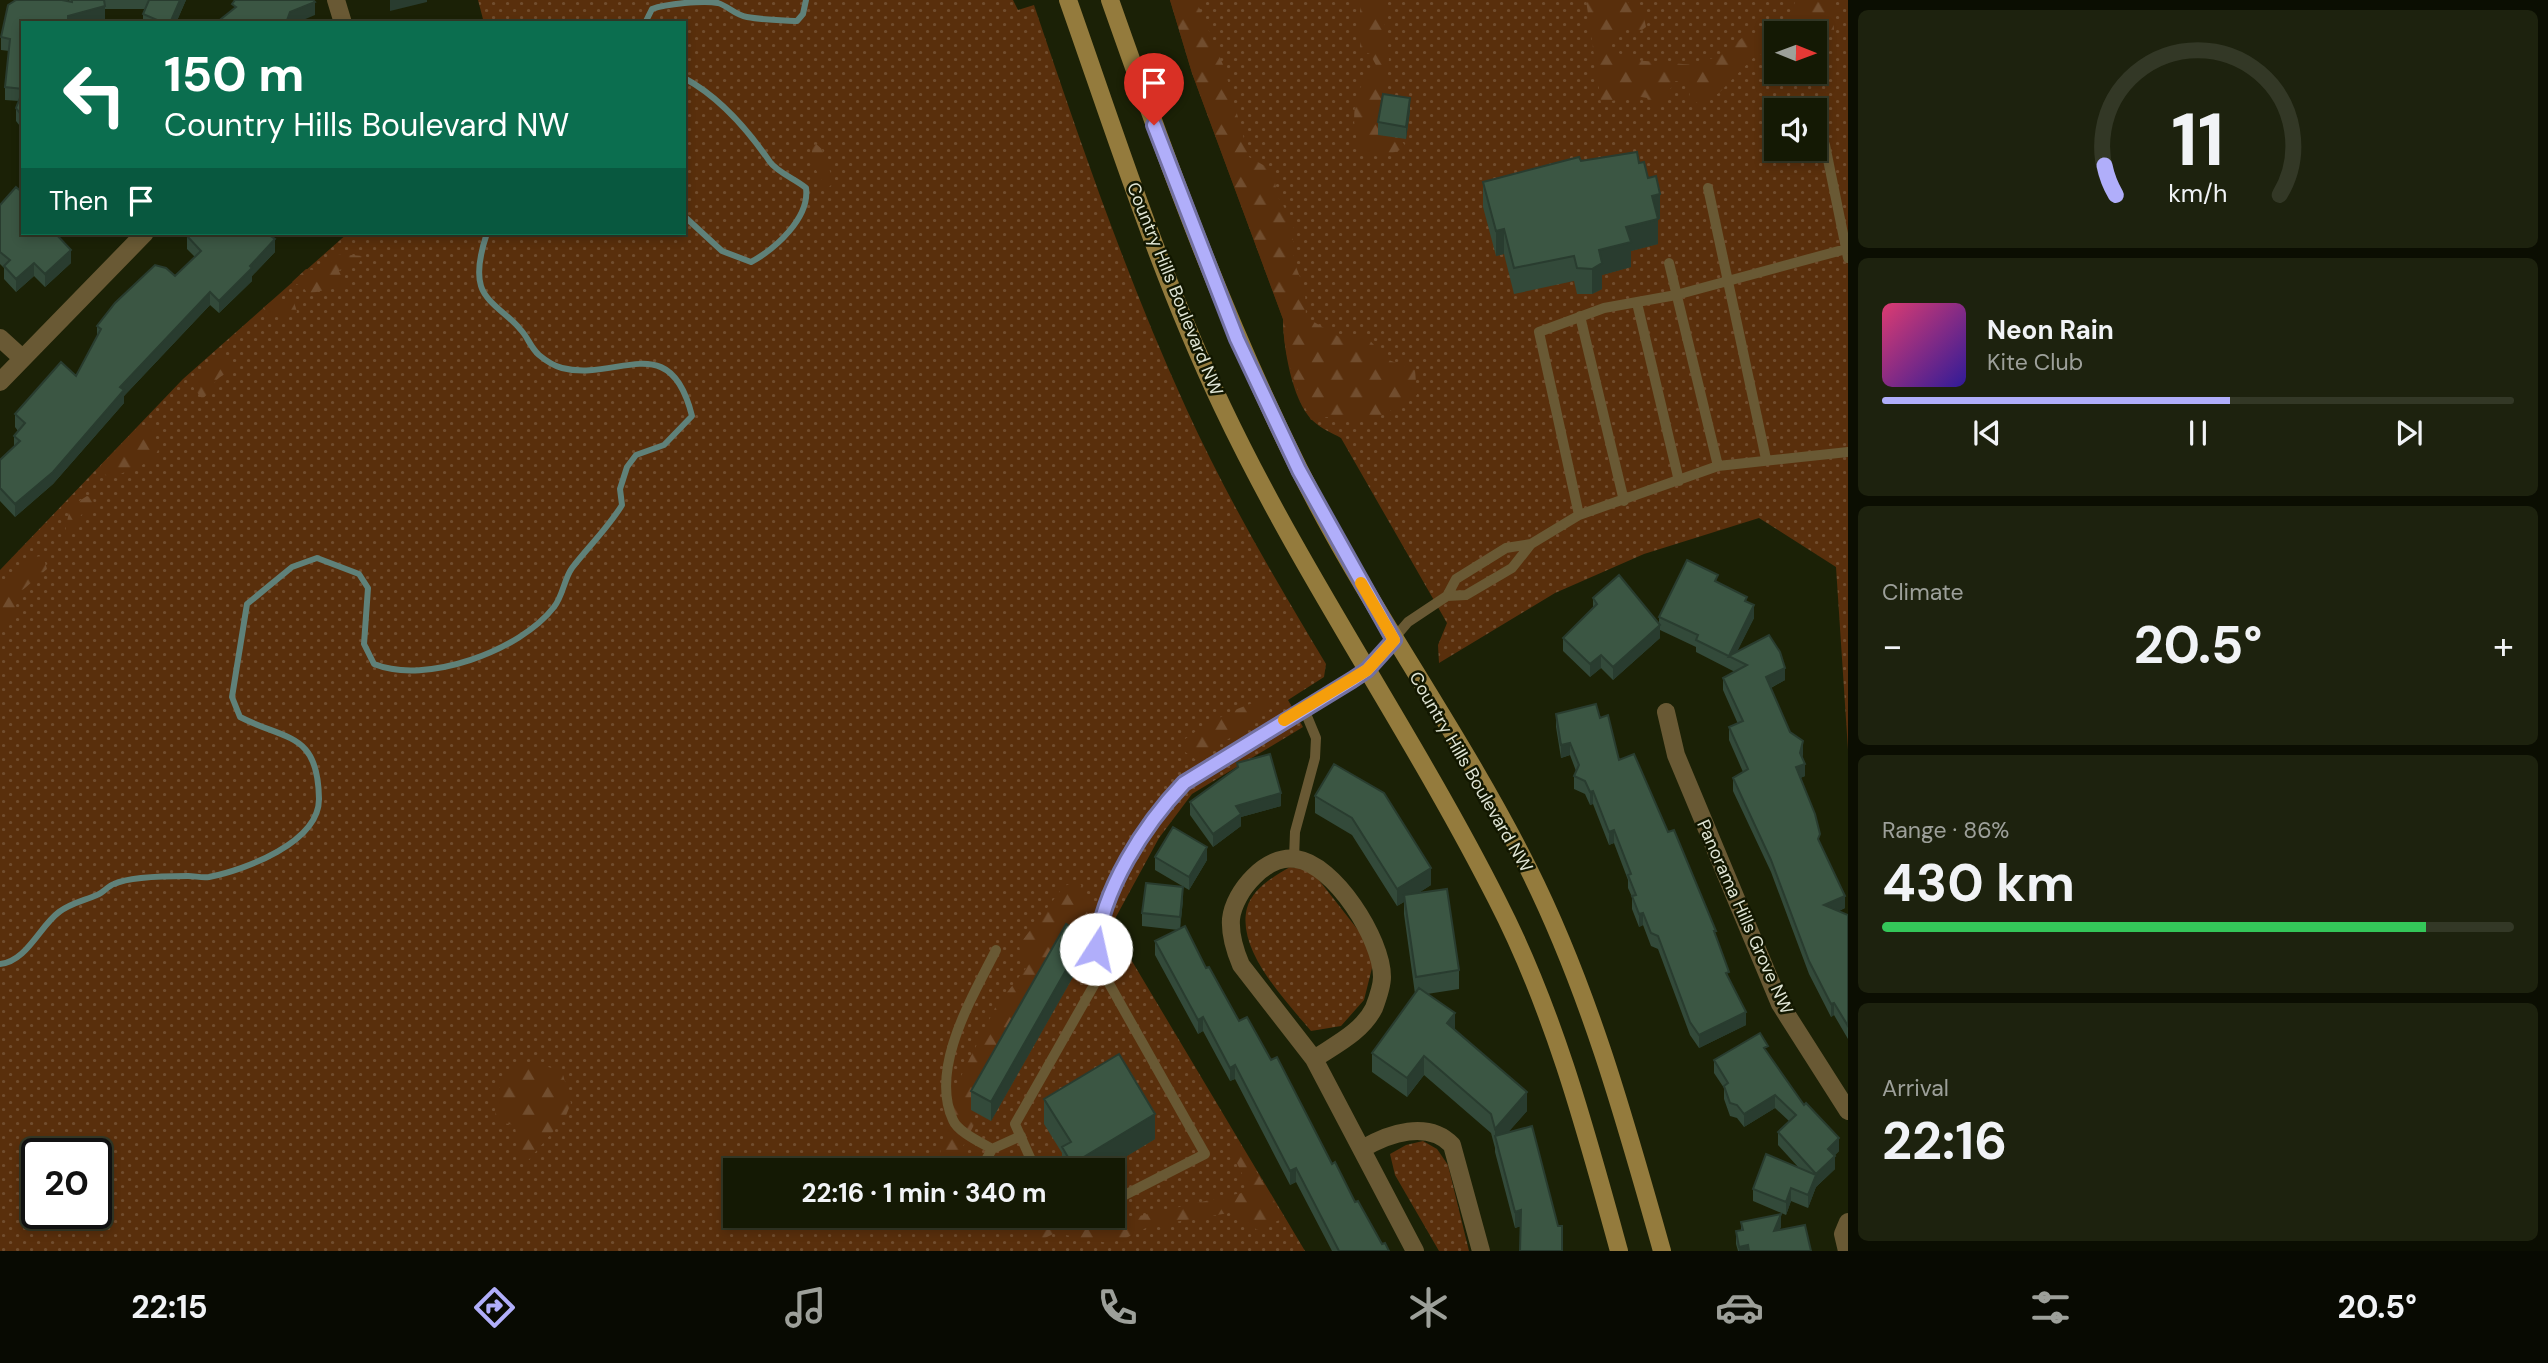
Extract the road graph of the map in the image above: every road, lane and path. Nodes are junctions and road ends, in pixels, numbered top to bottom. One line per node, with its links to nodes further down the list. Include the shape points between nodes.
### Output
1 (336, 0): 4 (street)
2 (1068, 0): 26 (main road, Country Hills Boulevard NW, via 1163,266 1221,405 1281,523)
3 (1110, 0): 25 (main road, Country Hills Boulevard NW, via 1237,339 1299,470)
4 (342, 21)
5 (1827, 155): 8 (lane)
6 (1708, 188): 10 (lane)
7 (143, 235): 15 (street)
8 (1847, 253): 10 (lane)
9 (1669, 263): 11 (lane)
10 (1728, 281): 11 (lane); 18 (lane)
11 (1676, 295): 12 (lane); 19 (lane)
12 (1637, 303): 13 (lane); 20 (lane)
13 (1580, 316): 21 (lane); 22 (lane, via 1539,332)
14 (0, 338): 15 (street)
15 (23, 358): 16 (street)
16 (0, 382)
17 (1848, 452): 18 (lane)
18 (1766, 459): 19 (lane)
19 (1718, 466): 20 (lane)
20 (1679, 481): 21 (lane)
21 (1623, 500): 22 (lane)
22 (1578, 515): 23 (lane)
23 (1531, 544): 24 (lane, via 1512,568 1466,595); 24 (lane, via 1506,548 1456,579)
24 (1447, 596): 25 (lane, via 1408,622)
25 (1394, 640): 26 (lane); 44 (main road, Country Hills Boulevard NW, via 1498,813 1558,933 1594,1020)
26 (1367, 670): 27 (lane); 43 (main road, Country Hills Boulevard NW, via 1448,808 1530,971 1560,1048)
27 (1304, 709): 29 (lane, via 1316,748 1295,832); 31 (lane, via 1184,783 1167,801 1115,883 1099,922 1096,949)
28 (1666, 712): 33 (street, Panorama Hills Grove NW, via 1676,755 1780,1004)
29 (1294, 858): 32 (street, via 1270,862 1248,886 1231,917 1241,965); 32 (street, via 1325,873 1354,907 1378,951 1382,978 1374,1008 1356,1031)
30 (996, 950): 35 (lane, via 965,1014 947,1068 947,1096 954,1122)
31 (1102, 971): 34 (lane, via 1016,1124); 39 (lane, via 1205,1154)
32 (1314, 1059): 36 (street)
33 (1848, 1111)
34 (1021, 1136): 35 (lane); 38 (lane)
35 (992, 1149): 37 (lane)
36 (1362, 1149): 41 (street); 42 (street, via 1380,1139 1411,1132 1430,1130 1443,1136 1452,1145)
37 (987, 1158)
38 (1030, 1158)
39 (1125, 1195)
40 (1848, 1222): 45 (street, via 1843,1234)
41 (1415, 1251)
42 (1481, 1251)
43 (1619, 1251)
44 (1662, 1251)
45 (1847, 1251)

